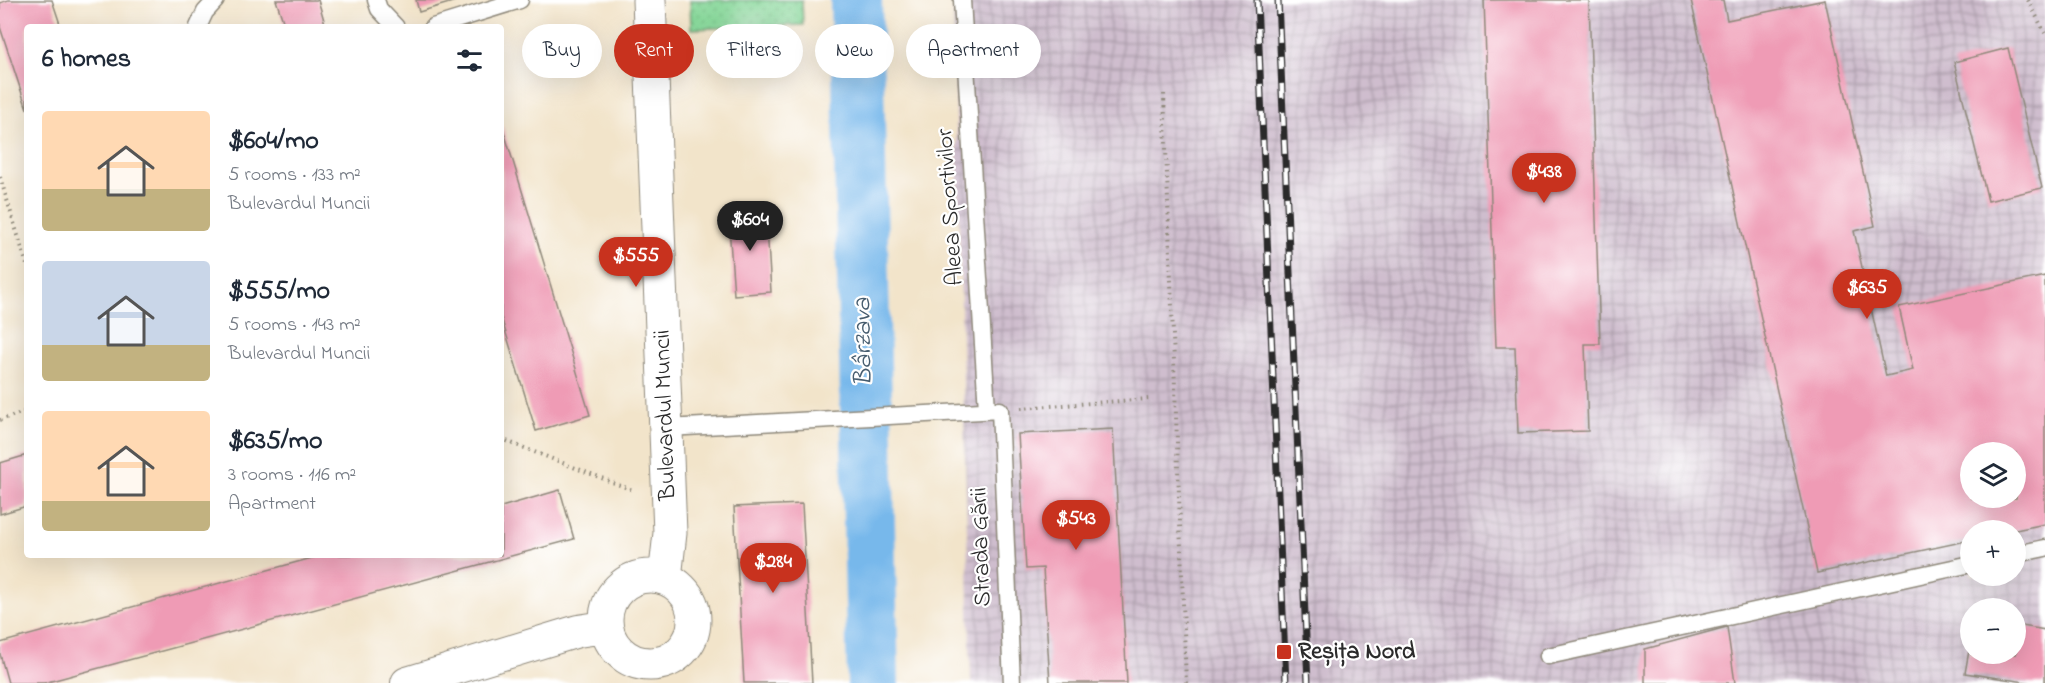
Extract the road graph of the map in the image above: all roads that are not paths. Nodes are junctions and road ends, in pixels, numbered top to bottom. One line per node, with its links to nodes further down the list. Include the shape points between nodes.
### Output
1 (216, 0): 6 (lane)
2 (376, 0): 7 (lane)
3 (520, 0): 8 (lane)
4 (649, 0): 10 (street, Bulevardul Muncii)
5 (962, 0): 9 (lane, Aleea Sportivilor)
6 (199, 24)
7 (393, 24)
8 (443, 24)
9 (994, 410): 10 (lane); 19 (lane, Strada Gării)
10 (667, 428): 14 (street, Bulevardul Muncii, via 670,533)
11 (2045, 548): 12 (lane)
12 (2026, 552)
13 (1960, 566): 16 (lane)
14 (665, 578): 15 (street, via 634,578 621,586 608,604); 17 (street, via 680,587 695,618 692,636)
15 (605, 627): 17 (street, via 611,643 622,655 636,663); 18 (street)
16 (1548, 656)
17 (672, 672)
18 (407, 683)
19 (1012, 683)

